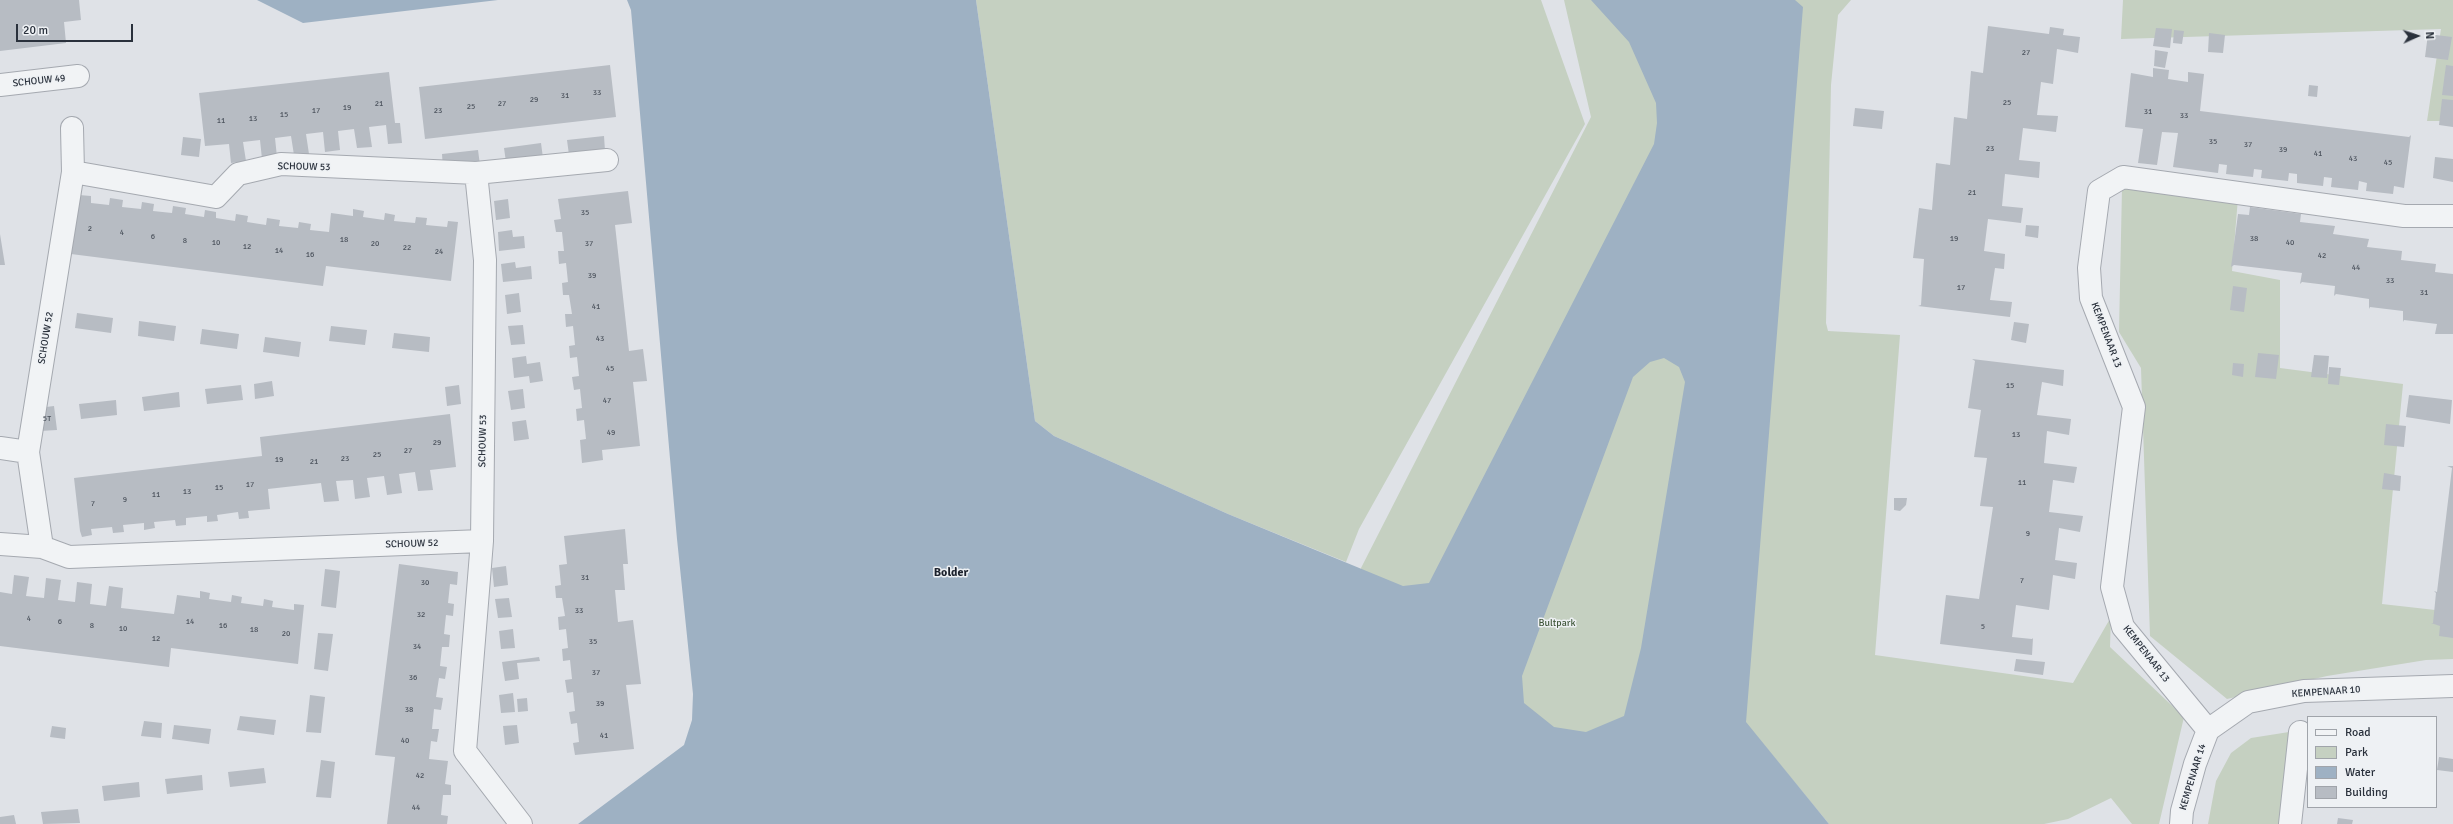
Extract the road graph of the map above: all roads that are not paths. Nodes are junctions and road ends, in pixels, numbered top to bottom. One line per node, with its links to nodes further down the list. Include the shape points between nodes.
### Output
1 (78, 76): 2 (street, SCHOUW 49)
2 (0, 85)
3 (72, 128): 5 (street, SCHOUW 52)
4 (607, 160): 6 (street, SCHOUW 53)
5 (73, 172): 6 (street, SCHOUW 53, via 216,197 238,174 281,164); 9 (street, SCHOUW 52)
6 (476, 173): 10 (street, SCHOUW 53, via 485,260)
7 (2453, 216): 14 (street, KEMPENAAR 13, via 2404,216 2123,177 2100,191 2088,268 2091,298 2134,407 2112,587 2123,627)
8 (0, 448): 9 (street)
9 (28, 452): 12 (street, SCHOUW 52)
10 (482, 541): 12 (street, SCHOUW 52, via 69,557); 16 (street, via 465,751)
11 (0, 544): 12 (street, SCHOUW 52)
12 (42, 547)
13 (2453, 686): 14 (street, KEMPENAAR 10, via 2304,692 2248,702)
14 (2208, 730): 17 (street, KEMPENAAR 14, via 2195,764)
15 (2300, 732): 18 (street)
16 (521, 824)
17 (2181, 824)
18 (2290, 824)

